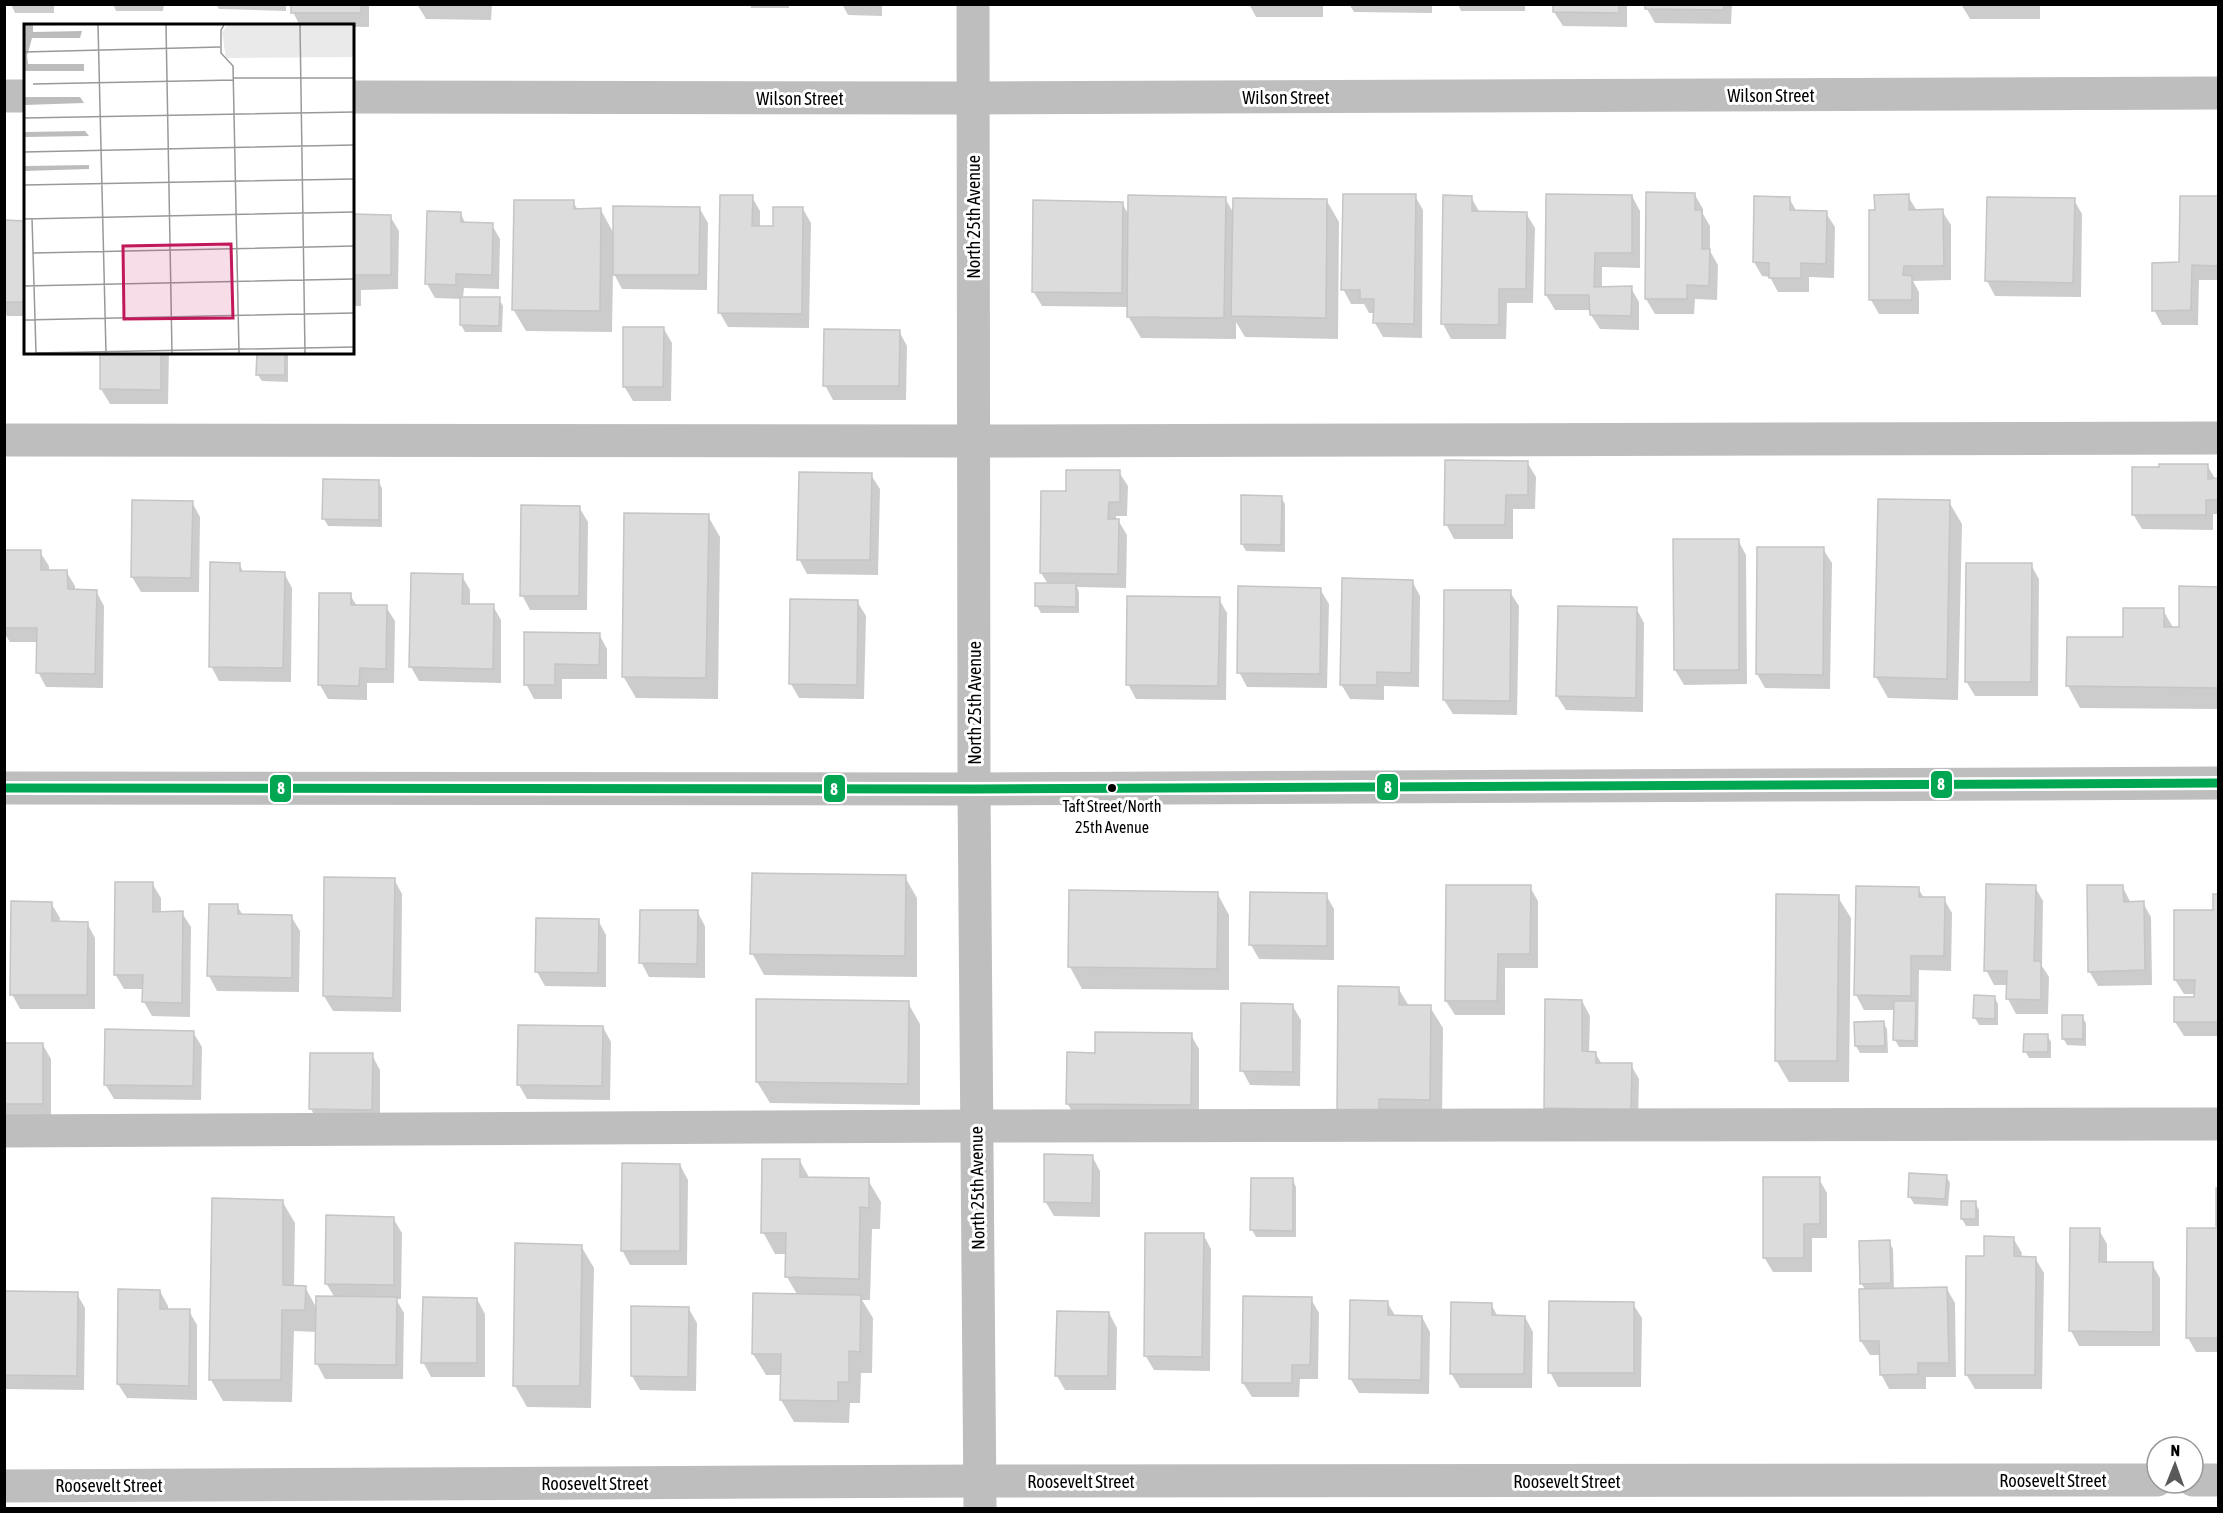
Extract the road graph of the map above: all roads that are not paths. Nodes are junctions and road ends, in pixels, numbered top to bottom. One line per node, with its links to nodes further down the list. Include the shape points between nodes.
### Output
1 (973, 4): 6 (street, North 25th Avenue)
2 (2218, 93): 6 (street, Wilson Street)
3 (4, 96): 4 (street)
4 (24, 96)
5 (354, 97): 6 (street, Wilson Street)
6 (974, 98): 9 (street, North 25th Avenue)
7 (2218, 438): 9 (street)
8 (4, 440): 9 (street)
9 (974, 441): 12 (street, North 25th Avenue)
10 (2218, 783): 12 (street)
11 (4, 788): 12 (street)
12 (974, 789): 14 (street, North 25th Avenue)
13 (2218, 1124): 14 (street)
14 (976, 1126): 15 (street); 18 (street, North 25th Avenue)
15 (4, 1131)
16 (2145, 1480): 18 (street, Roosevelt Street)
17 (4, 1486): 18 (street, Roosevelt Street)
18 (980, 1495)

